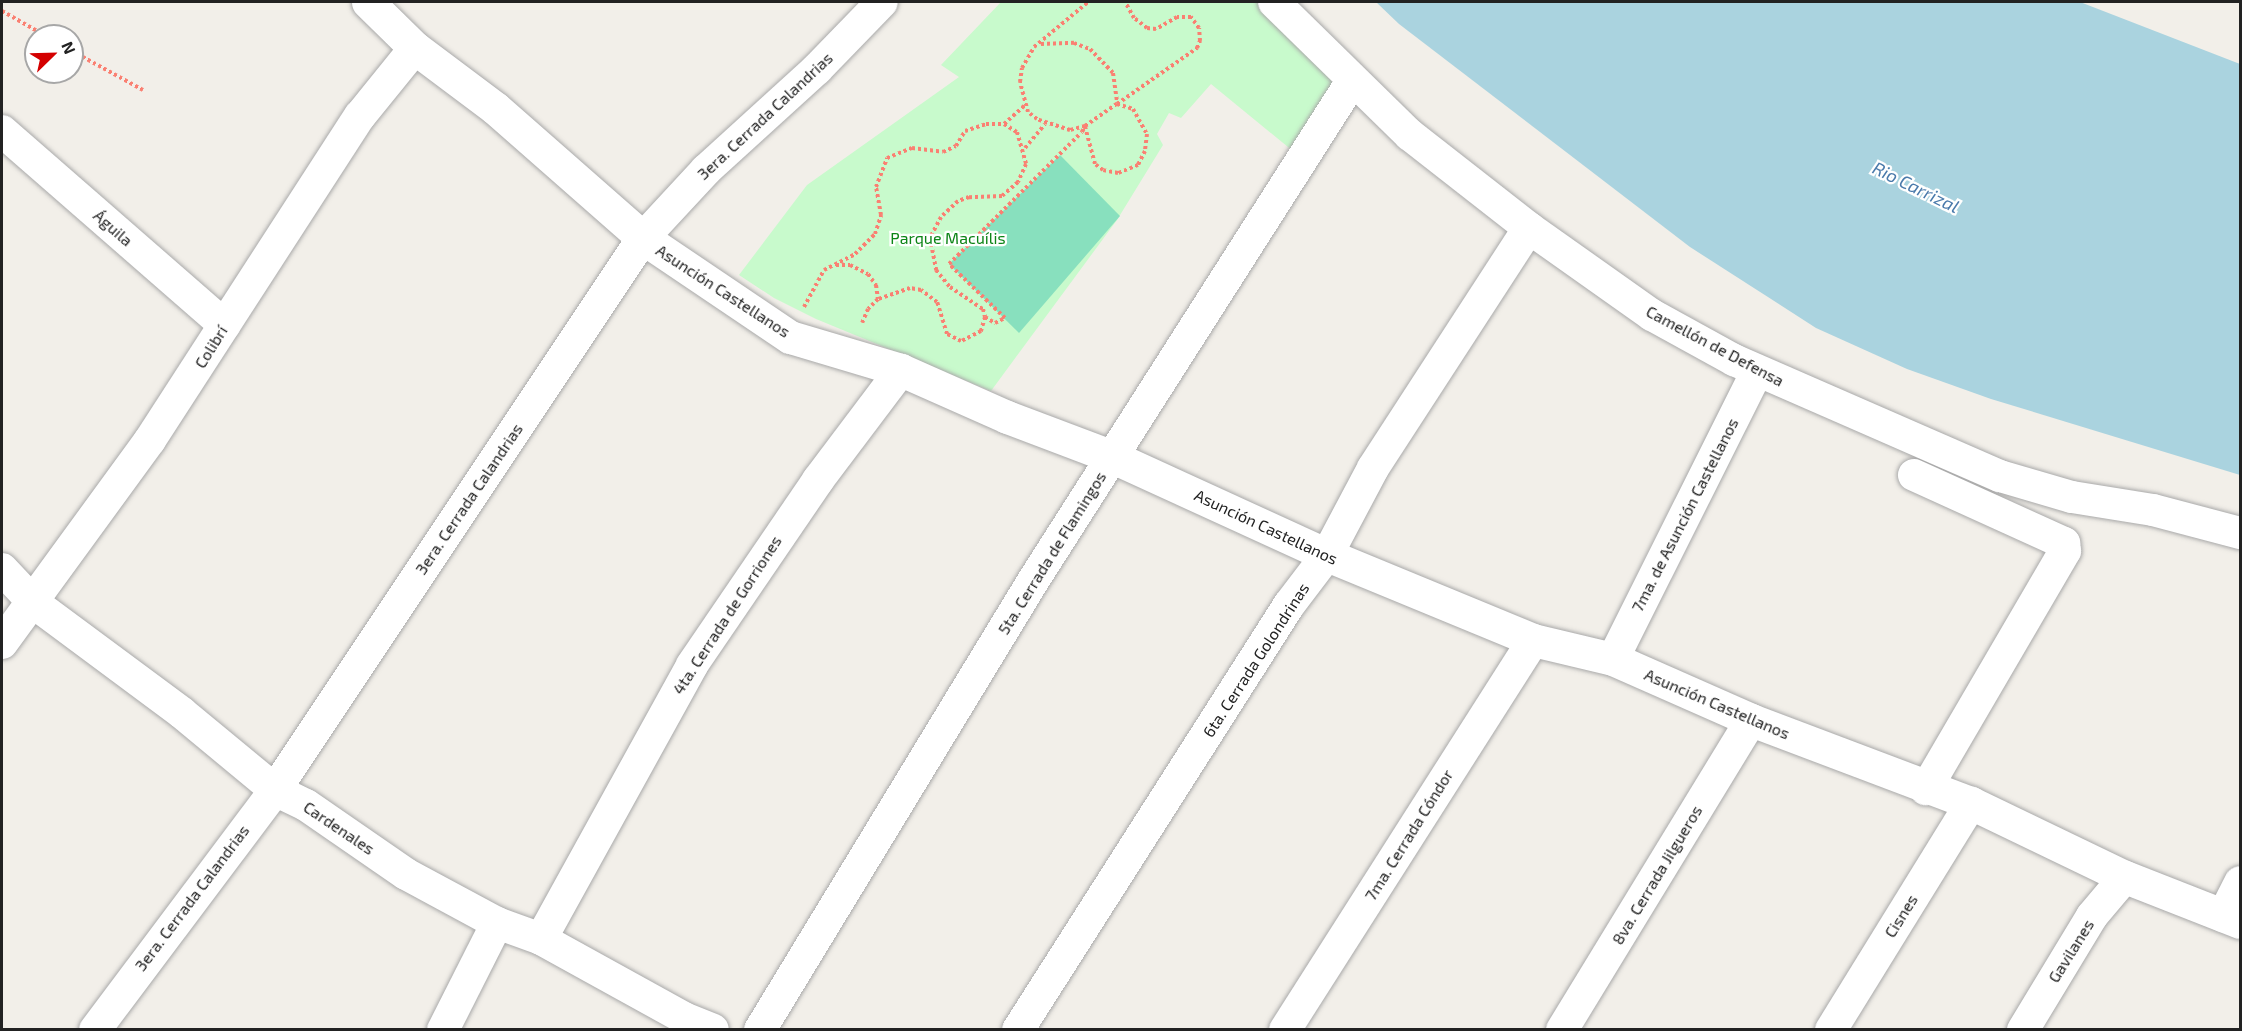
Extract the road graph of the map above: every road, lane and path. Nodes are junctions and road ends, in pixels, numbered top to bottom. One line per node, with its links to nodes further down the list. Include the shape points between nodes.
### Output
1 (368, 2): 9 (street, Asunción Castellanos)
2 (882, 2): 21 (street, 3era. Cerrada Calandrias, via 817,69 706,170)
3 (1088, 2): 8 (path)
4 (1125, 2): 13 (path, via 1134,18 1147,28 1156,29 1177,17 1191,17 1199,28 1200,41 1197,48)
5 (1274, 2): 11 (street, Camellón de Defensa)
6 (2, 11): 7 (path)
7 (24, 24)
8 (1040, 44): 13 (path, via 1074,43 1090,49 1113,74); 14 (path, via 1029,54 1020,75)
9 (416, 48): 21 (street, Asunción Castellanos, via 495,108); 25 (street, Colibrí, via 360,116)
10 (84, 58): 12 (path)
11 (1352, 81): 20 (street, Camellón de Defensa, via 1410,135); 30 (street, 5ta. Cerrada de Flamingos)
12 (143, 90)
13 (1117, 104): 17 (path); 17 (path, via 1133,108 1147,134 1145,151 1132,169 1111,172 1095,164)
14 (1025, 105): 15 (path); 16 (path, via 1028,112)
15 (1004, 124): 19 (path, via 1017,132); 22 (path, via 986,124 965,131 956,146 943,152 912,148 887,158 876,187 879,225 855,254)
16 (1045, 124): 17 (path, via 1070,130); 19 (path)
17 (1085, 126): 24 (path, via 949,264 1005,318 995,323)
18 (2, 130): 25 (street, Águila)
19 (1024, 148): 24 (path, via 1025,172 1010,190 992,198 969,197 958,201 941,217 930,238 936,270 950,287 978,303)
20 (1529, 228): 29 (street, Camellón de Defensa, via 1652,315); 33 (street, 6ta. Cerrada Golondrinas, via 1373,468)
21 (643, 238): 26 (street, Asunción Castellanos); 40 (street, 3era. Cerrada Calandrias)
22 (831, 265): 23 (path, via 850,265 868,274 876,285); 26 (path, via 813,288)
23 (878, 299): 24 (path, via 899,290 921,290 941,308 947,334 961,341 975,337); 27 (path, via 868,309)
24 (986, 317)
25 (224, 325): 35 (street, Colibrí, via 150,440)
26 (790, 337): 27 (street, Asunción Castellanos)
27 (852, 352): 28 (street, Asunción Castellanos)
28 (901, 370): 30 (street, Asunción Castellanos, via 1007,417); 47 (street, 4ta. Cerrada de Gorriones, via 818,480 692,665)
29 (1757, 371): 32 (street, Camellón de Defensa, via 2000,476); 38 (street, 7ma. de Asunción Castellanos)
30 (1113, 457): 33 (street, Asunción Castellanos); 52 (street, 5ta. Cerrada de Flamingos)
31 (1914, 475): 41 (street, via 2064,543 2065,551)
32 (2241, 533)
33 (1327, 555): 36 (street, Asunción Castellanos); 53 (street, 6ta. Cerrada Golondrinas, via 1289,605)
34 (2, 569): 35 (street, Cardenales)
35 (34, 603): 37 (street, Colibrí); 40 (street, Cardenales, via 182,713)
36 (1533, 640): 38 (street, Asunción Castellanos); 54 (street, 7ma. Cerrada Cóndor)
37 (2, 643)
38 (1613, 659): 39 (street, Asunción Castellanos)
39 (1751, 720): 41 (street, Asunción Castellanos); 55 (street, 8va. Cerrada Jilgueros)
40 (275, 789): 46 (street, Cardenales, via 306,805 406,874); 49 (street, 3era. Cerrada Calandrias)
41 (1926, 789): 42 (street, Asunción Castellanos)
42 (1971, 803): 43 (street, Asunción Castellanos); 56 (street, Cisnes)
43 (2125, 877): 45 (street, Asunción Castellanos); 57 (street, Gavilanes, via 2092,916)
44 (2241, 882): 45 (street)
45 (2232, 919)
46 (497, 923): 47 (street, Cardenales); 50 (street)
47 (541, 939): 48 (street, Cardenales)
48 (680, 1024): 51 (street, Cardenales)
49 (95, 1029)
50 (443, 1029)
51 (713, 1029)
52 (760, 1029)
53 (1018, 1029)
54 (1285, 1029)
55 (1562, 1029)
56 (1831, 1029)
57 (2023, 1029)

